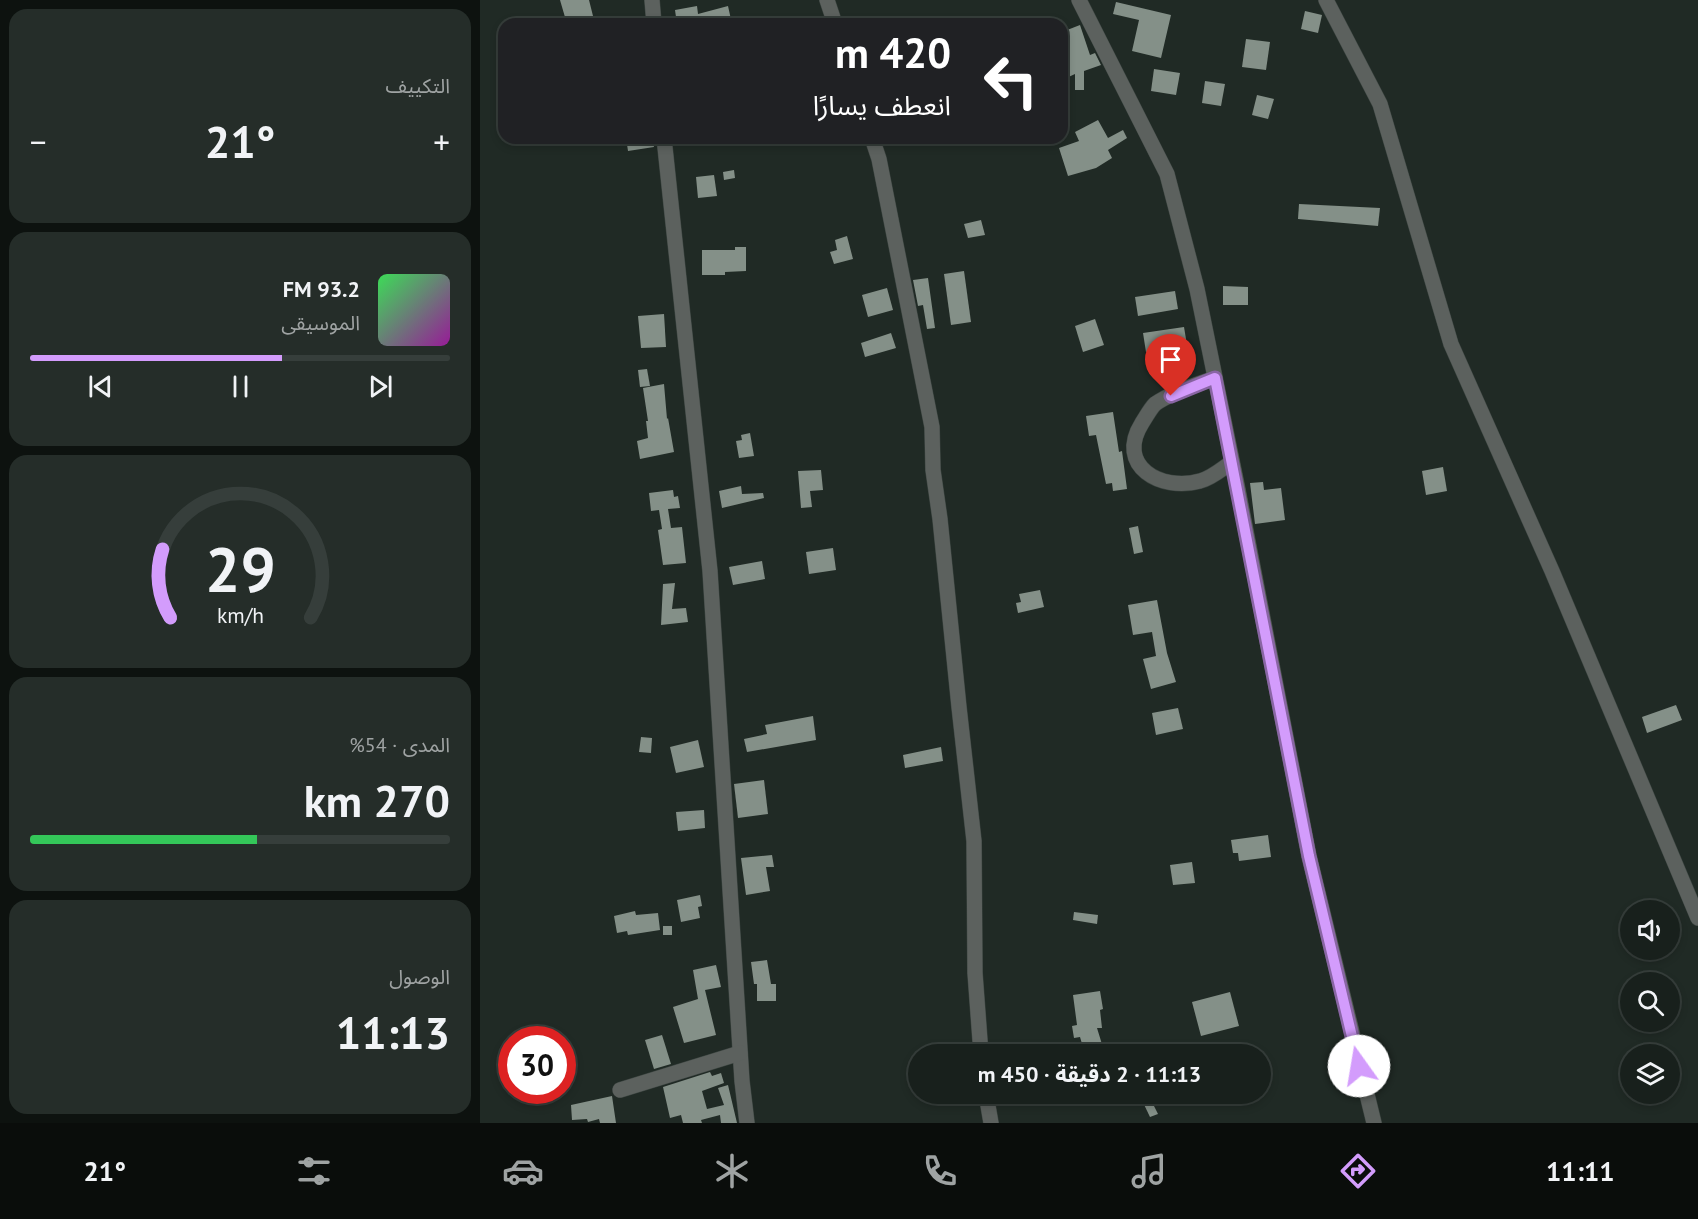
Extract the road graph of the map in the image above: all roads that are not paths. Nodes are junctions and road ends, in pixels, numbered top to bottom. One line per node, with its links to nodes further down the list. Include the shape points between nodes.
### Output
1 (652, 0): 5 (street)
2 (827, 0): 6 (street)
3 (1079, 0): 9 (street, via 1167,174)
4 (1326, 0): 11 (street, via 1380,104 1451,344 1552,571)
5 (654, 18)
6 (833, 18)
7 (665, 144): 13 (street, via 710,571)
8 (874, 144): 12 (street, via 932,427 933,470 974,841 975,973)
9 (1215, 378): 10 (street); 10 (street, via 1153,405 1135,435 1133,452 1137,464 1153,478 1179,483 1200,481)
10 (1232, 462): 18 (street, via 1309,856)
11 (1698, 918)
12 (980, 1044)
13 (740, 1053): 14 (street); 16 (street)
14 (620, 1090)
15 (988, 1104): 17 (street)
16 (747, 1123)
17 (991, 1123)
18 (1374, 1123)

